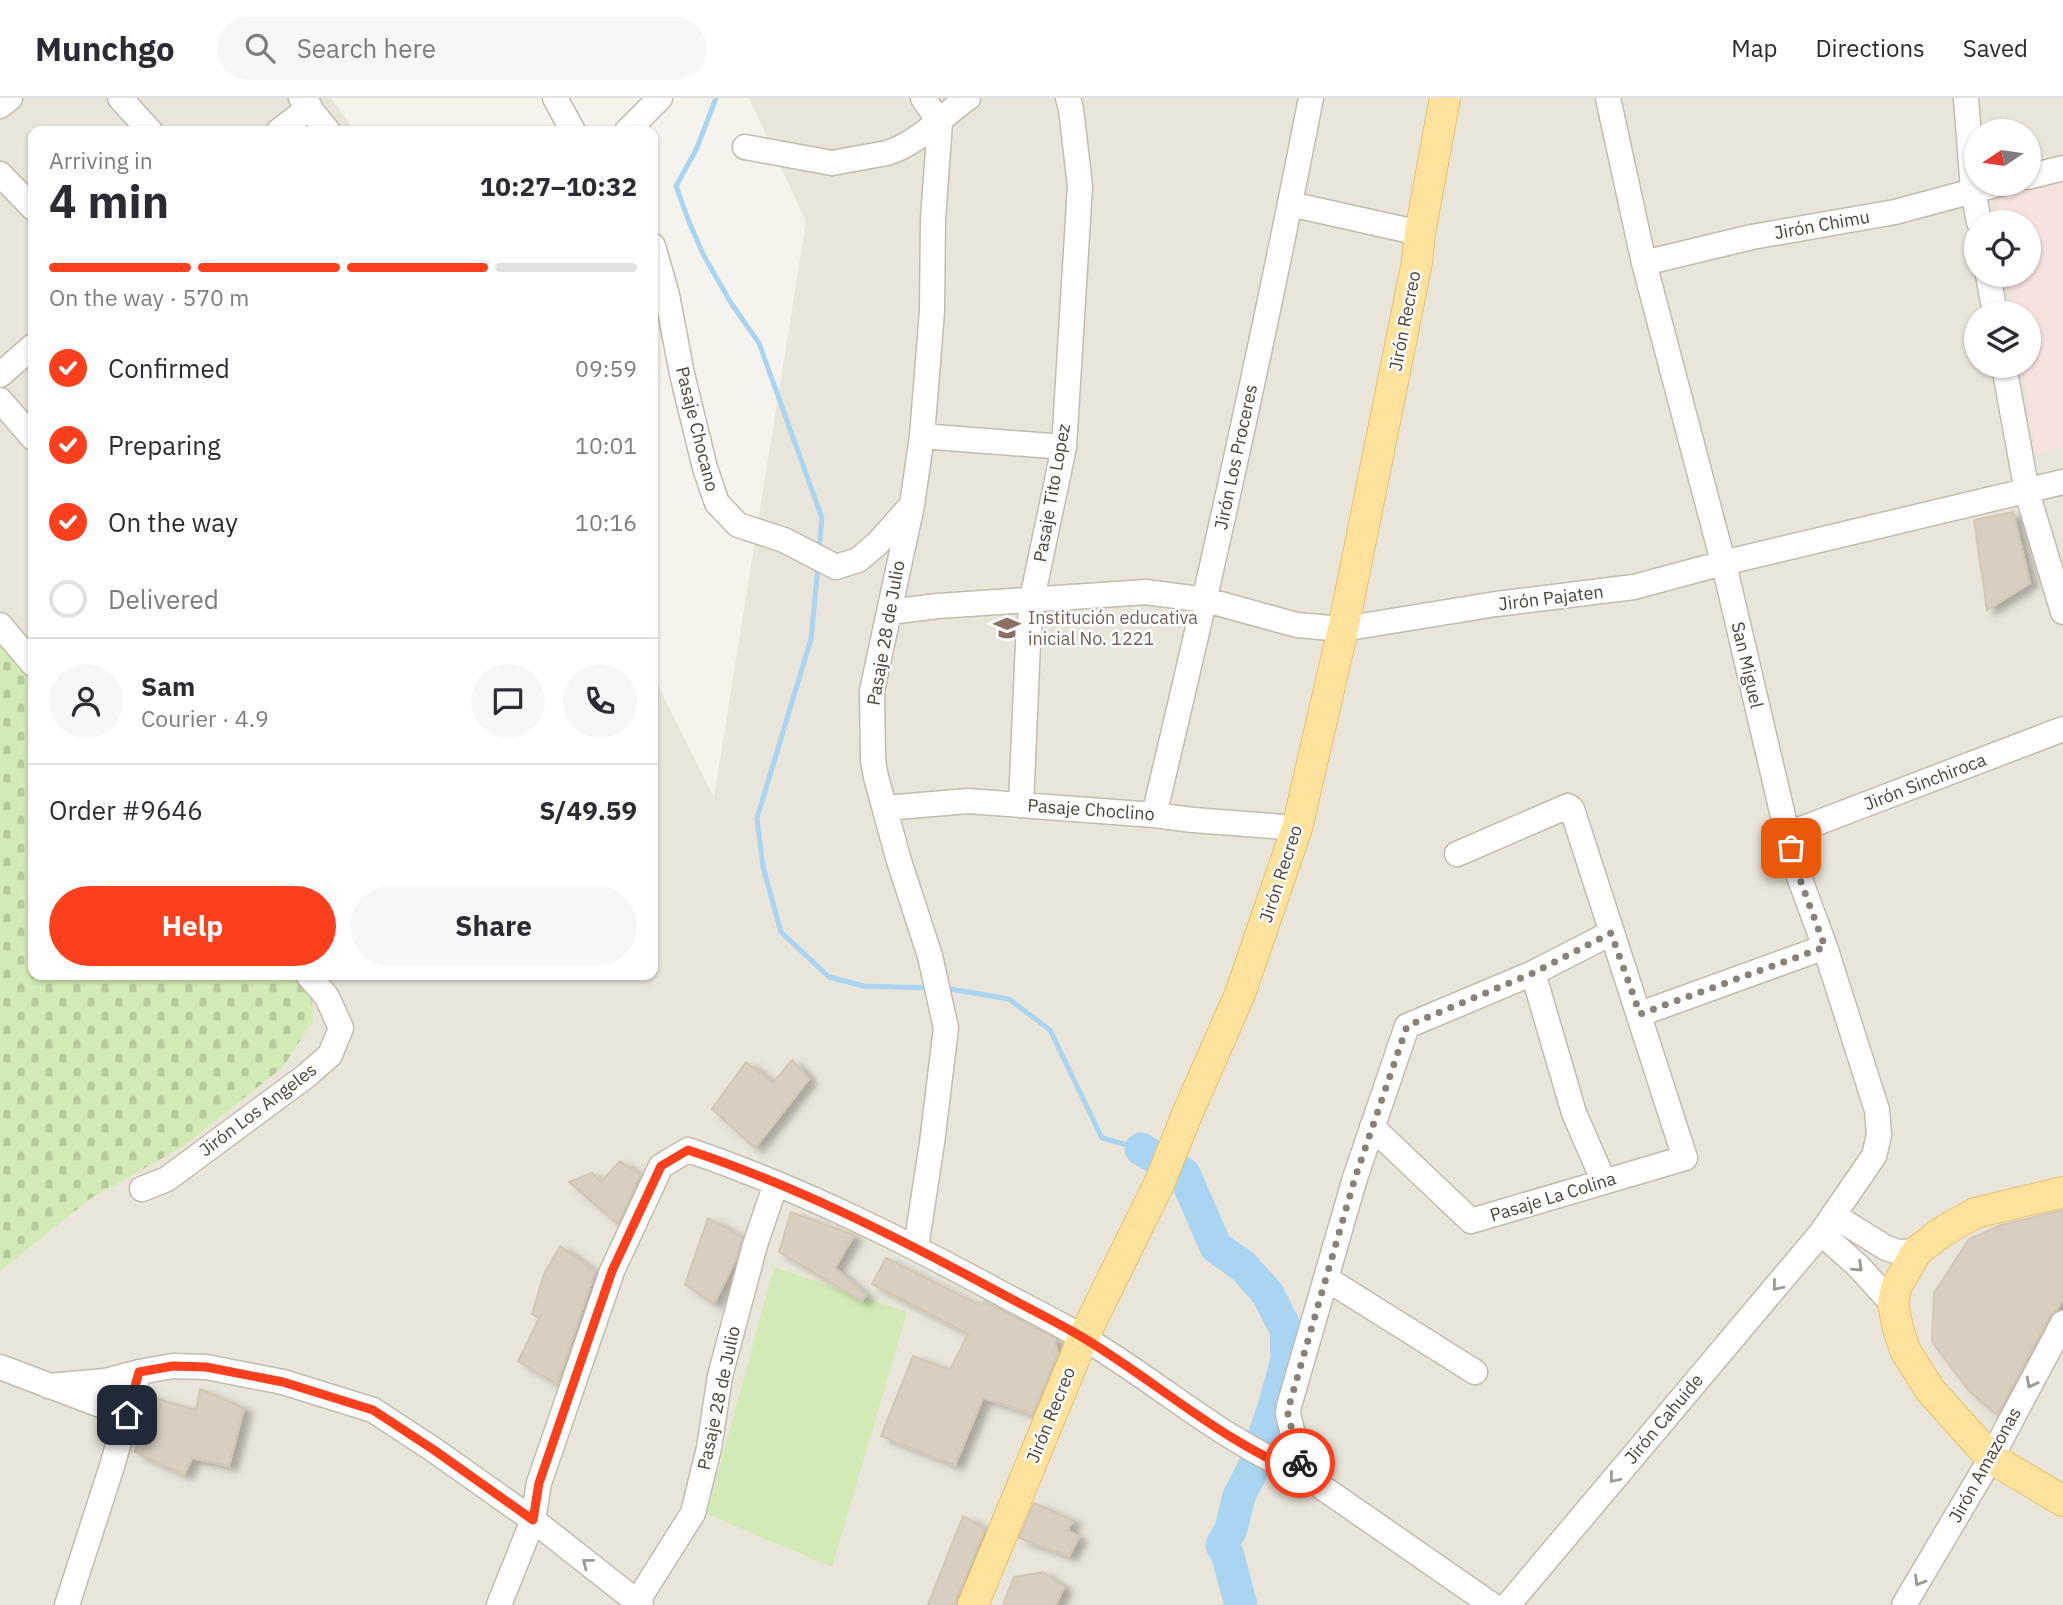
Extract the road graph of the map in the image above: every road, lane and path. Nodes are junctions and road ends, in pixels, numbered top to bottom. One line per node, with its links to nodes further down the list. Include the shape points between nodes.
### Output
1 (10, 98): 13 (street)
2 (120, 98): 16 (street)
3 (555, 98): 19 (street)
4 (660, 98): 20 (street)
5 (923, 98): 15 (street)
6 (968, 98): 15 (street)
7 (1068, 98): 37 (street, Pasaje Tito Lopez, via 1080,186)
8 (1311, 98): 27 (street, Jirón Los Proceres)
9 (1445, 98): 28 (main road, Jirón Recreo)
10 (1608, 98): 29 (street, San Miguel)
11 (1966, 98): 14 (street)
12 (306, 102): 17 (street); 18 (street)
13 (0, 106)
14 (1968, 119)
15 (940, 123): 21 (street, via 896,150 832,163); 36 (street, Pasaje 28 de Julio)
16 (145, 126)
17 (284, 126)
18 (324, 126)
19 (570, 126)
20 (632, 126)
21 (745, 147)
22 (2063, 169): 24 (street)
23 (0, 174): 26 (street)
24 (2041, 174)
25 (1964, 193): 29 (street, Jirón Chimu, via 1895,212 1752,237)
26 (28, 203)
27 (1290, 204): 28 (street); 43 (street, Jirón Los Proceres)
28 (1420, 233): 47 (main road, Jirón Recreo)
29 (1644, 263): 41 (street, San Miguel)
30 (658, 264): 40 (street, Pasaje Chocano, via 705,468 717,503 738,525 784,540 836,567 858,560)
31 (28, 350): 32 (street)
32 (0, 375)
33 (2006, 378): 39 (street)
34 (0, 400): 35 (street)
35 (28, 432)
36 (922, 436): 37 (street); 40 (street, Pasaje 28 de Julio)
37 (1063, 447): 42 (street, Pasaje Tito Lopez)
38 (2063, 482): 39 (street, Jirón Pajaten)
39 (2027, 492): 41 (street, Jirón Pajaten); 45 (street)
40 (912, 505): 44 (street, Pasaje 28 de Julio)
41 (1723, 563): 47 (street, Jirón Pajaten, via 1634,587); 54 (street, San Miguel)
42 (1032, 599): 43 (street, Jirón Pajaten, via 1146,592); 44 (street, Jirón Pajaten); 50 (street, Pasaje Tito Lopez)
43 (1206, 600): 47 (street, Jirón Pajaten, via 1297,625); 52 (street, Jirón Los Proceres)
44 (889, 612): 51 (street, Pasaje 28 de Julio, via 871,709 873,760)
45 (2063, 612)
46 (0, 625): 48 (street)
47 (1343, 629): 53 (main road, Jirón Recreo)
48 (28, 653)
49 (2063, 729): 54 (street, Jirón Sinchiroca)
50 (1021, 805): 51 (street, Pasaje Choclino, via 968,801); 52 (street, Pasaje Choclino)
51 (885, 808): 67 (street, Pasaje 28 de Julio, via 930,956 946,1028)
52 (1154, 815): 53 (street, Pasaje Choclino)
53 (1297, 828): 72 (main road, Jirón Recreo, via 1240,994 1159,1184)
54 (1787, 834): 57 (street, San Miguel)
55 (1457, 854): 56 (street, via 1568,806)
56 (1611, 933): 58 (street); 60 (street)
57 (1825, 947): 60 (street); 66 (street, San Miguel, via 1879,1128 1874,1156)
58 (1533, 973): 61 (street, via 1407,1026); 62 (street, via 1574,1113)
59 (312, 980): 64 (street, Jirón Los Angeles, via 341,1028 330,1055 167,1179)
60 (1640, 1014): 62 (street, Pasaje La Colina, via 1685,1158)
61 (1372, 1127): 62 (street, Pasaje La Colina, via 1471,1221); 69 (street)
62 (1604, 1182)
63 (776, 1183): 67 (street); 81 (street, via 688,1150 661,1166 612,1271 539,1483); 82 (street, Pasaje 28 de Julio, via 720,1376 693,1513)
64 (142, 1189)
65 (2063, 1192): 68 (main road, via 1975,1213)
66 (1827, 1224): 68 (street, via 1898,1252); 70 (street, one-way to 70); 87 (street, Jirón Cahuide, one-way to 87)
67 (916, 1247): 72 (street)
68 (1917, 1251): 70 (main road, via 1896,1287)
69 (1327, 1279): 75 (street); 79 (street, via 1288,1410)
70 (1894, 1304): 78 (main road, via 1905,1350 1930,1390)
71 (2063, 1322): 78 (street, Jirón Amazonas, one-way to 78)
72 (1083, 1338): 79 (street, via 1241,1443); 85 (main road, Jirón Recreo)
73 (0, 1367): 76 (street)
74 (139, 1372): 76 (street, via 105,1381); 77 (street); 81 (street, via 206,1367 283,1382 373,1410)
75 (1475, 1372)
76 (48, 1386): 77 (street)
77 (127, 1415): 83 (street)
78 (1991, 1458): 80 (main road); 88 (street, Jirón Amazonas, one-way to 88)
79 (1303, 1474): 86 (street)
80 (2063, 1501)
81 (533, 1520): 82 (street, one-way to 81); 84 (street)
82 (639, 1603)
83 (67, 1605)
84 (499, 1605)
85 (973, 1605)
86 (1492, 1605)
87 (1508, 1605)
88 (1904, 1605)

